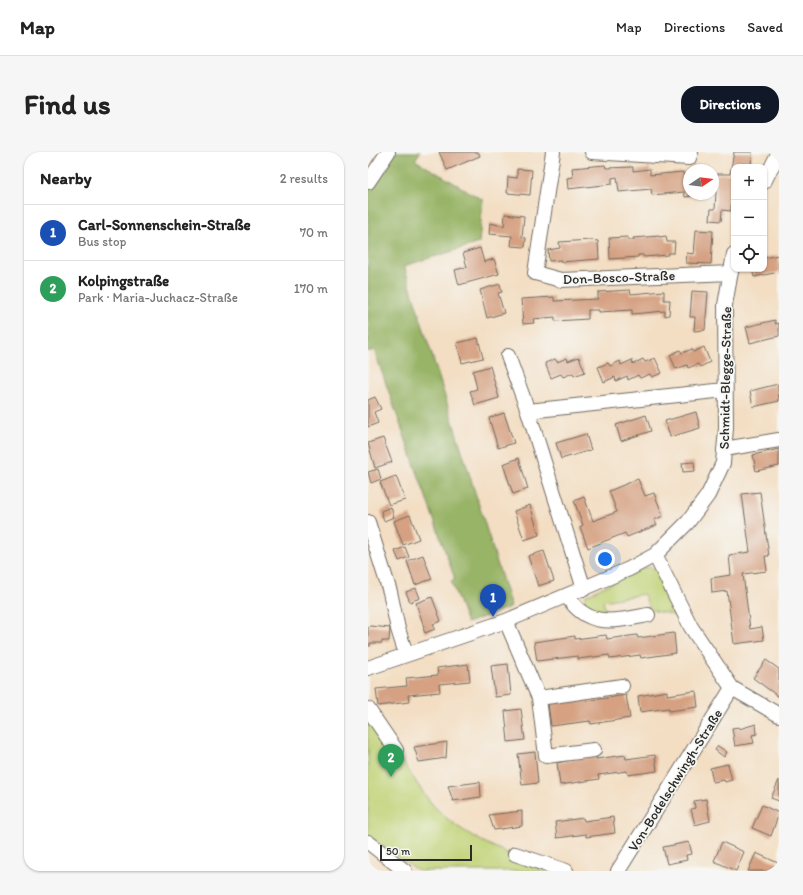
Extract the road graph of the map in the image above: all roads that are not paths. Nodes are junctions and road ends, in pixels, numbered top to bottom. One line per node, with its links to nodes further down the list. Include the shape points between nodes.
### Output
1 (388, 152): 7 (street)
2 (553, 152): 8 (street, Don-Bosco-Straße, via 535,273 561,280)
3 (592, 152): 4 (street, via 689,158)
4 (691, 152)
5 (779, 152): 6 (street)
6 (767, 176)
7 (368, 182)
8 (731, 273): 10 (street, Schmidt-Blegge-Straße, via 725,304)
9 (508, 356): 11 (street)
10 (725, 390): 11 (street); 13 (street, Schmidt-Blegge-Straße)
11 (528, 411): 16 (street)
12 (779, 440): 13 (street)
13 (724, 449): 15 (street, Schmidt-Blegge-Straße, via 723,463 708,496 688,522)
14 (368, 522): 20 (street)
15 (655, 554): 16 (street, Schmidt-Blegge-Straße, via 646,561); 23 (street, via 691,627)
16 (584, 588): 17 (street, Schmidt-Blegge-Straße)
17 (567, 596): 18 (street, via 582,614 594,619 609,620); 19 (street, Schmidt-Blegge-Straße)
18 (648, 614)
19 (506, 621): 20 (street, Schmidt-Blegge-Straße); 24 (street)
20 (406, 654): 21 (street, Schmidt-Blegge-Straße)
21 (368, 668)
22 (622, 686): 24 (street)
23 (732, 688): 26 (street); 33 (street, Von-Bodelschwingh-Straße)
24 (539, 698): 28 (street, via 546,756)
25 (368, 709): 27 (street)
26 (779, 715)
27 (396, 750)
28 (594, 750)
29 (368, 842): 31 (street)
30 (516, 854): 32 (street)
31 (401, 870)
32 (566, 871)
33 (618, 871)

